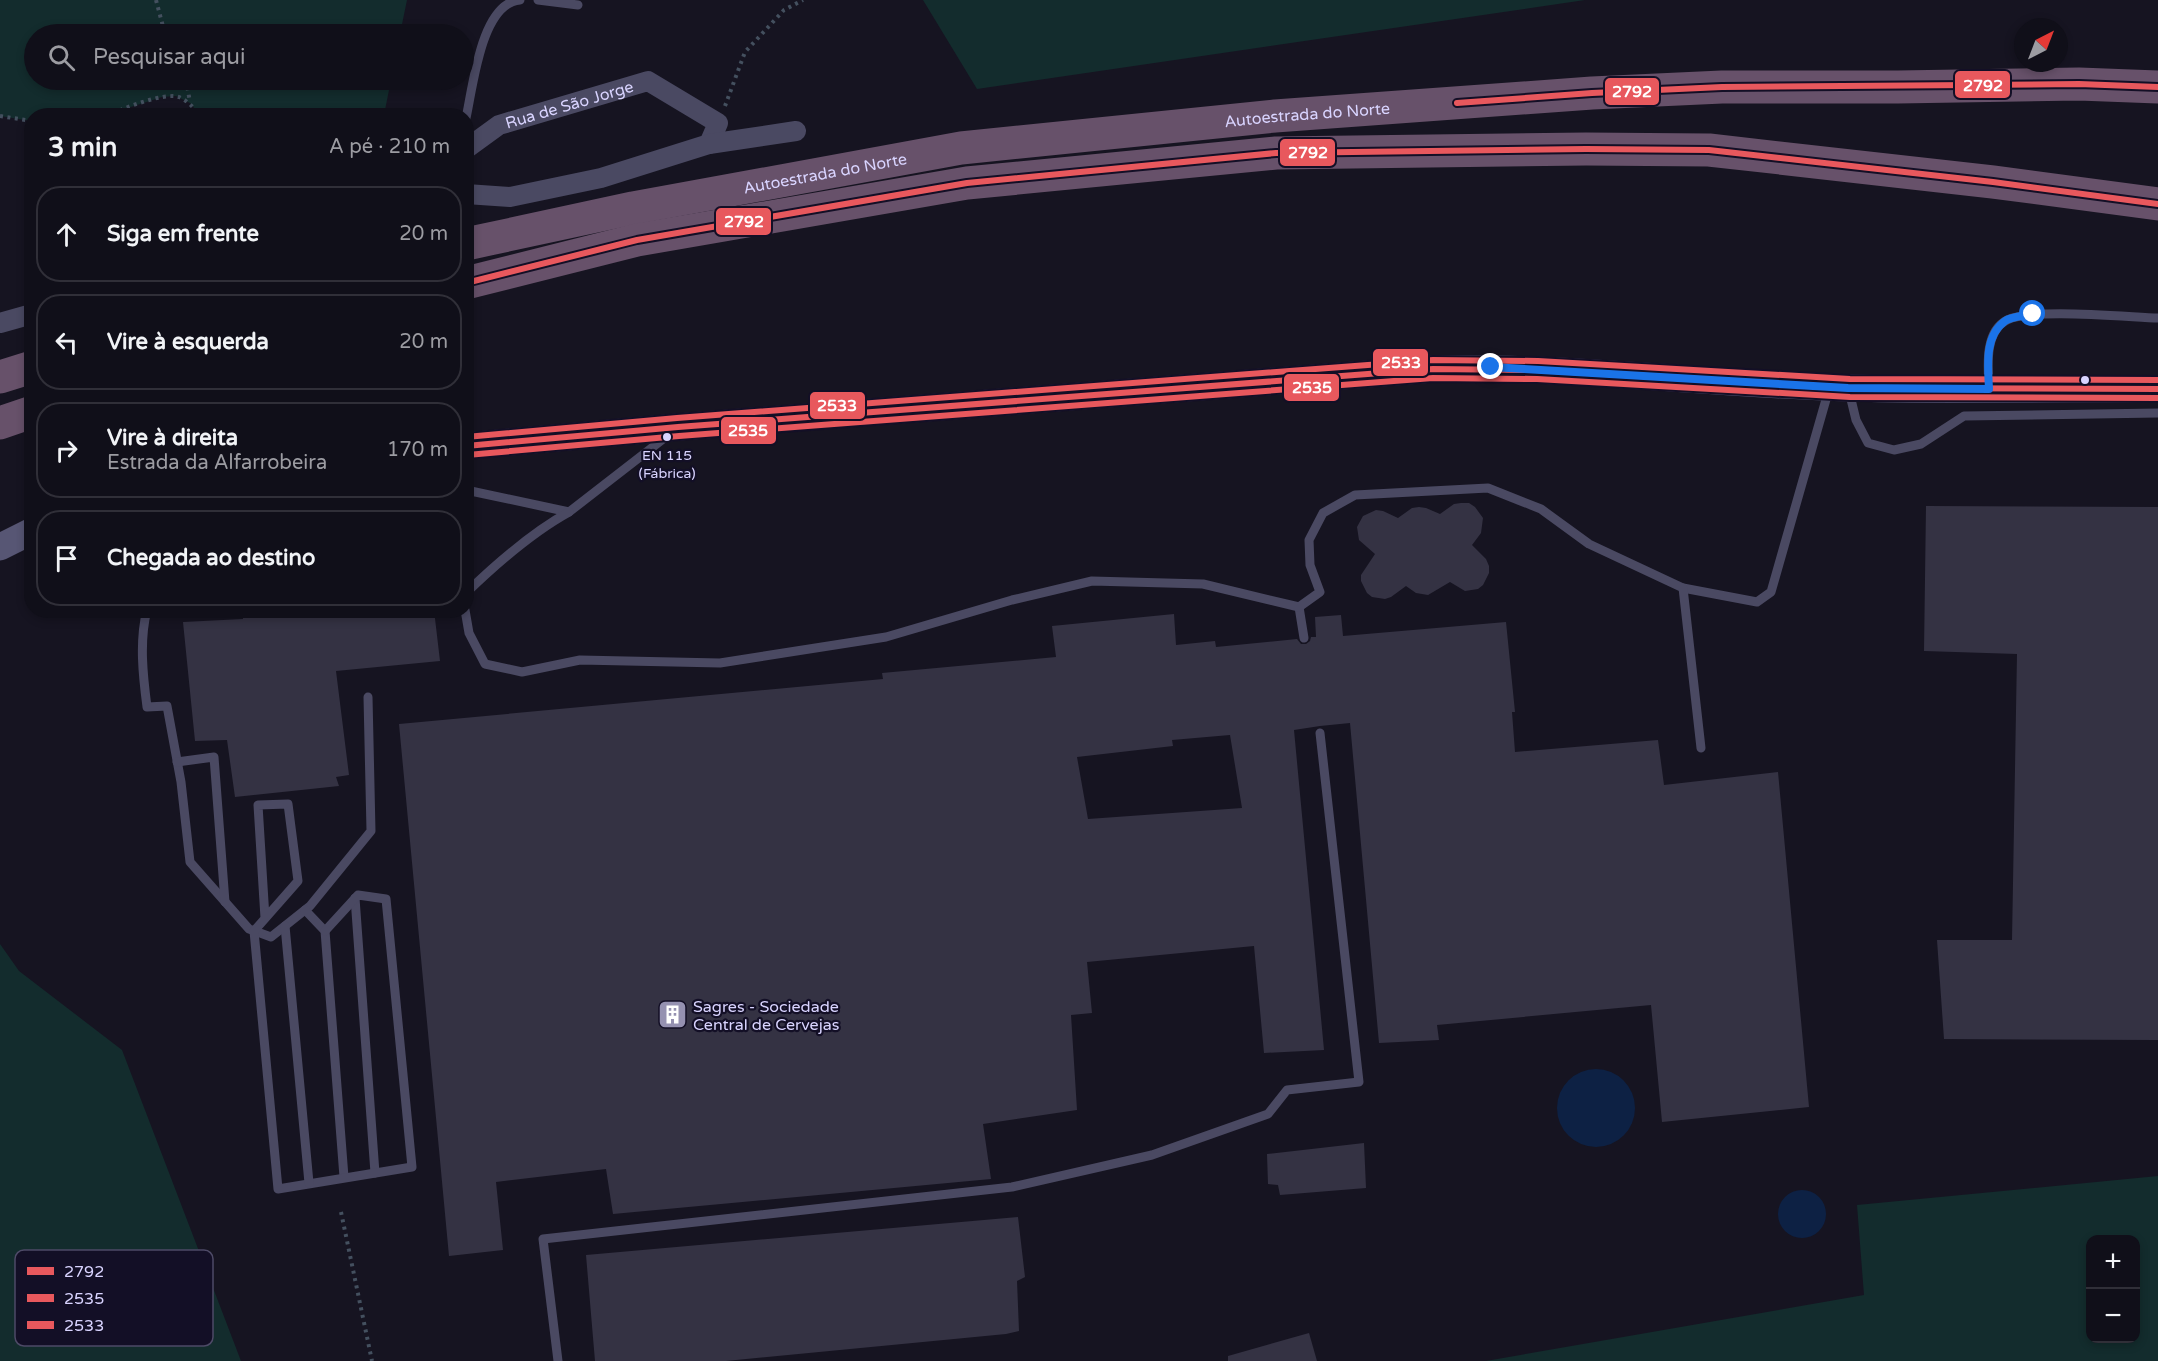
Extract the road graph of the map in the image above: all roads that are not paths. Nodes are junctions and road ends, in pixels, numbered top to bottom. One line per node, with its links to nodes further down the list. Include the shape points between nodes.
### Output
1 (520, 0): 4 (lane, via 510,1 498,10 487,28)
2 (538, 0): 3 (lane)
3 (578, 5)
4 (474, 84)
5 (2158, 87): 13 (highway, Autoestrada do Norte, via 1722,87 1275,116 961,148 633,208)
6 (473, 90): 7 (lane)
7 (468, 108)
8 (796, 131): 10 (street)
9 (474, 143): 10 (street, Rua de São Jorge, via 499,125 648,81 718,123)
10 (709, 144): 11 (street, via 590,181 510,197)
11 (474, 195)
12 (2158, 204): 14 (highway, via 1709,150 1275,153 967,183 638,240)
13 (474, 242)
14 (474, 281)
15 (24, 316): 17 (street)
16 (2158, 318): 21 (lane, via 2033,314 2006,320 1992,339)
17 (0, 323)
18 (24, 370): 19 (highway)
19 (0, 377)
20 (1839, 388): 21 (main road); 23 (lane, via 1868,443 1894,450 1921,444 1964,416); 26 (main road, via 1491,367); 33 (lane, via 1771,592 1757,602)
21 (1989, 389): 22 (main road)
22 (2158, 389)
23 (2158, 413)
24 (24, 415): 25 (highway)
25 (0, 423)
26 (678, 427): 27 (main road); 29 (lane)
27 (474, 445)
28 (474, 492): 29 (lane)
29 (568, 512): 32 (lane, via 546,525)
30 (24, 535): 31 (main road)
31 (0, 547)
32 (474, 585)
33 (1683, 588): 34 (lane, via 1589,544 1541,508 1488,488 1355,495 1323,513 1309,540 1310,565 1320,592); 40 (lane)
34 (1299, 608): 36 (lane, via 1203,584 1092,581 886,637 720,663 580,660 522,672 485,664 469,633); 37 (lane)
35 (145, 618): 41 (lane, via 143,680 147,707 167,706)
36 (466, 618)
37 (1304, 638)
38 (368, 697): 44 (lane, via 371,831)
39 (1320, 733): 52 (lane, via 1359,1082 1287,1090 1268,1114 1257,1118 1152,1155 1012,1187 543,1239)
40 (1701, 748)
41 (177, 762): 43 (lane, via 190,862); 43 (lane, via 214,757)
42 (356, 898): 48 (lane); 49 (lane); 49 (lane, via 358,895 386,899 412,1167)
43 (225, 902): 47 (lane)
44 (305, 910): 46 (lane); 48 (lane)
45 (265, 918): 45 (lane, via 258,805 288,804 298,881); 47 (lane)
46 (285, 926): 47 (lane, via 271,937); 51 (lane)
47 (254, 931): 51 (lane, via 278,1189)
48 (324, 931): 50 (lane)
49 (375, 1173): 50 (lane)
50 (344, 1178): 51 (lane)
51 (309, 1184)
52 (558, 1361)

